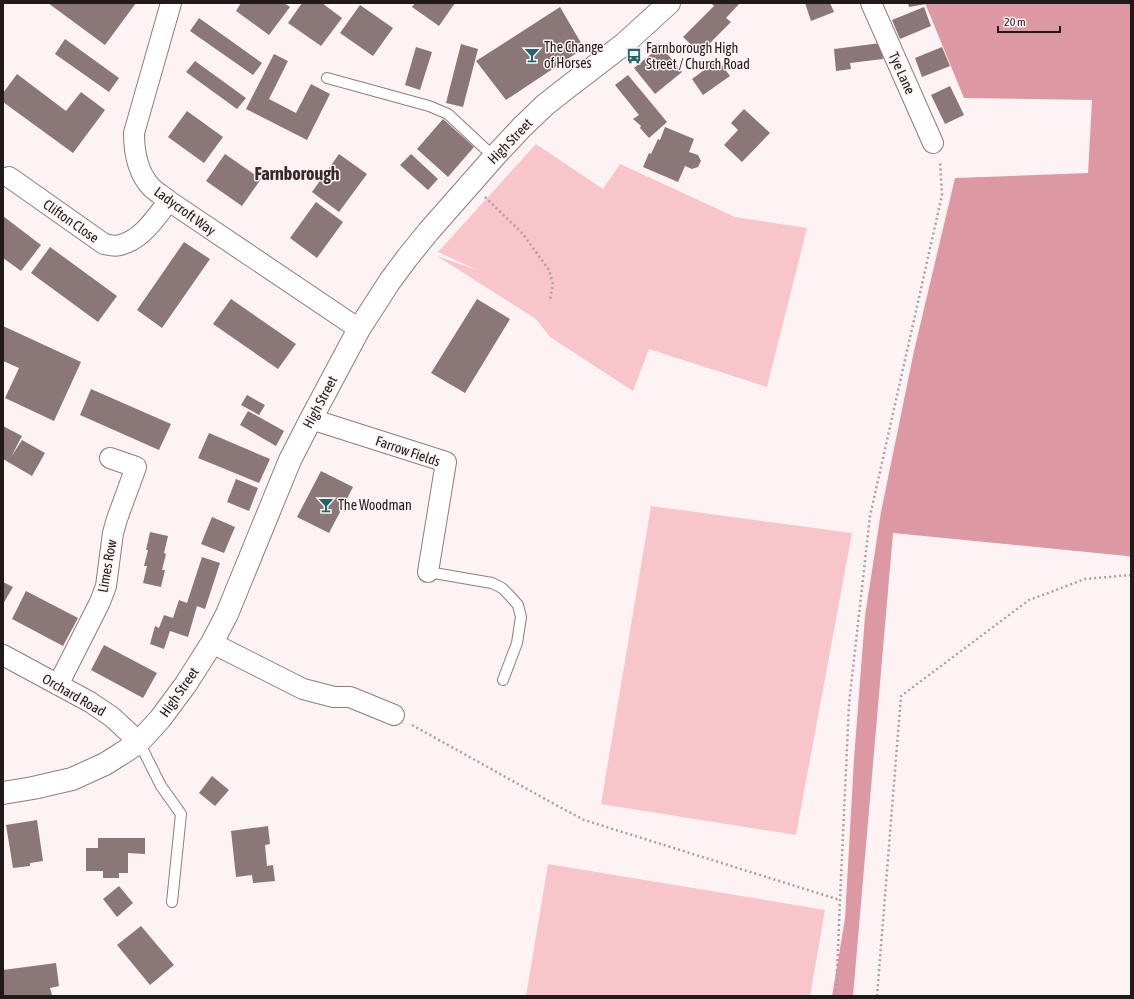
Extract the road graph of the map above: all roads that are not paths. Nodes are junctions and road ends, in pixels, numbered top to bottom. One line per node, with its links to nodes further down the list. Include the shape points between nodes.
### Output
1 (171, 3): 8 (street, Ladycroft Way, via 134,133 134,146 142,173 151,186)
2 (871, 3): 5 (street, Tye Lane)
3 (660, 6): 6 (main road, High Street, via 624,44 545,105)
4 (327, 78): 6 (lane, via 429,106 448,114)
5 (933, 143)
6 (494, 157): 9 (main road, High Street, via 407,258)
7 (9, 177): 8 (street, Clifton Close, via 104,244 118,246 131,241 150,225)
8 (168, 201): 9 (street, Ladycroft Way)
9 (360, 329): 10 (main road, High Street)
10 (310, 419): 12 (street, Farrow Fields, via 446,462); 13 (main road, High Street)
11 (110, 458): 16 (street, Limes Row, via 136,467 113,533 106,586)
12 (428, 572): 15 (lane, via 492,583 502,588 518,605 521,617 517,643)
13 (212, 643): 17 (street, via 303,689 334,697 350,697); 18 (main road, High Street, via 186,684)
14 (3, 655): 16 (street, Orchard Road)
15 (503, 680)
16 (58, 686): 18 (street, Orchard Road, via 90,702 112,717)
17 (394, 715)
18 (139, 742): 19 (main road, High Street, via 105,764 72,778); 20 (lane, via 161,786 182,814)
19 (3, 793)
20 (172, 902)

